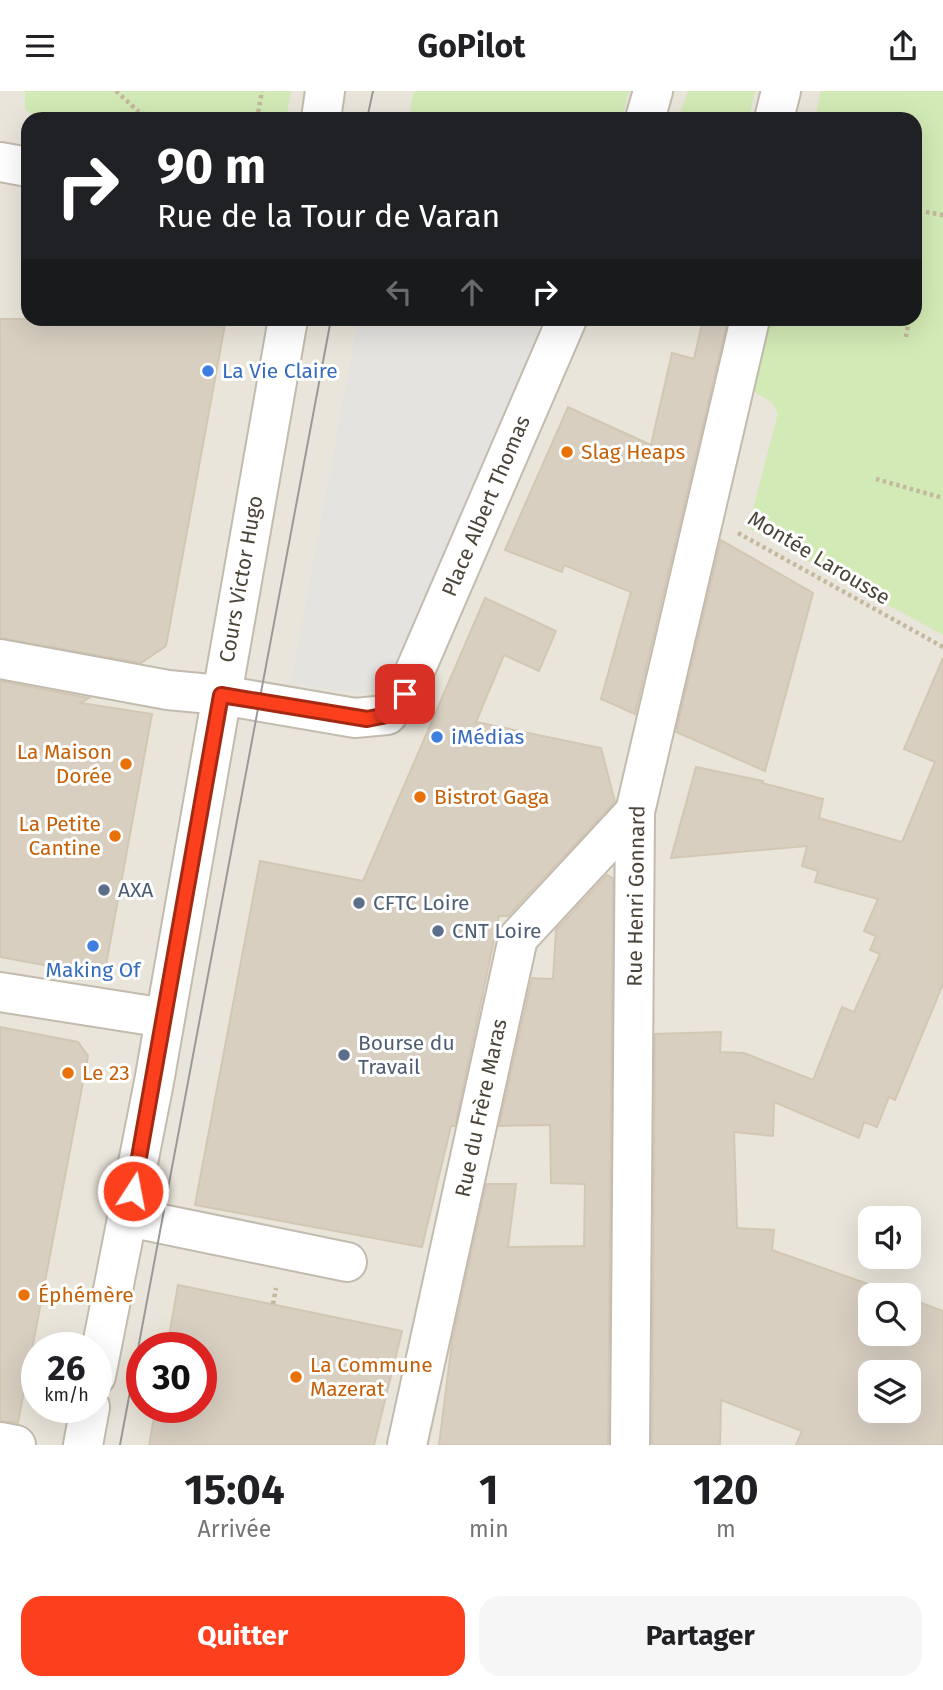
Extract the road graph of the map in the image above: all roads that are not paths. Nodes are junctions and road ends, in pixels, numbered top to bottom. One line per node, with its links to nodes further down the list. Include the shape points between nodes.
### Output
1 (326, 91): 3 (street)
2 (653, 91): 4 (street)
3 (322, 112)
4 (647, 112)
5 (0, 162): 6 (street)
6 (21, 166)
7 (287, 326): 11 (street, Cours Victor Hugo)
8 (564, 326): 11 (street, Place Albert Thomas, via 405,694 387,715 367,719)
9 (748, 326): 12 (street, Rue Henri Gonnard)
10 (0, 659): 11 (street, via 168,690)
11 (221, 695): 14 (street, Cours Victor Hugo)
12 (635, 812): 22 (street, Rue du Frère Maras, via 518,938); 23 (street, Rue Henri Gonnard)
13 (0, 992): 14 (street)
14 (165, 1018): 15 (street, Cours Victor Hugo)
15 (128, 1217): 16 (street); 17 (street, Cours Victor Hugo)
16 (347, 1262)
17 (105, 1332)
18 (87, 1423): 21 (street)
19 (0, 1442): 20 (street)
20 (16, 1445)
21 (83, 1445)
22 (407, 1445)
23 (630, 1445)

